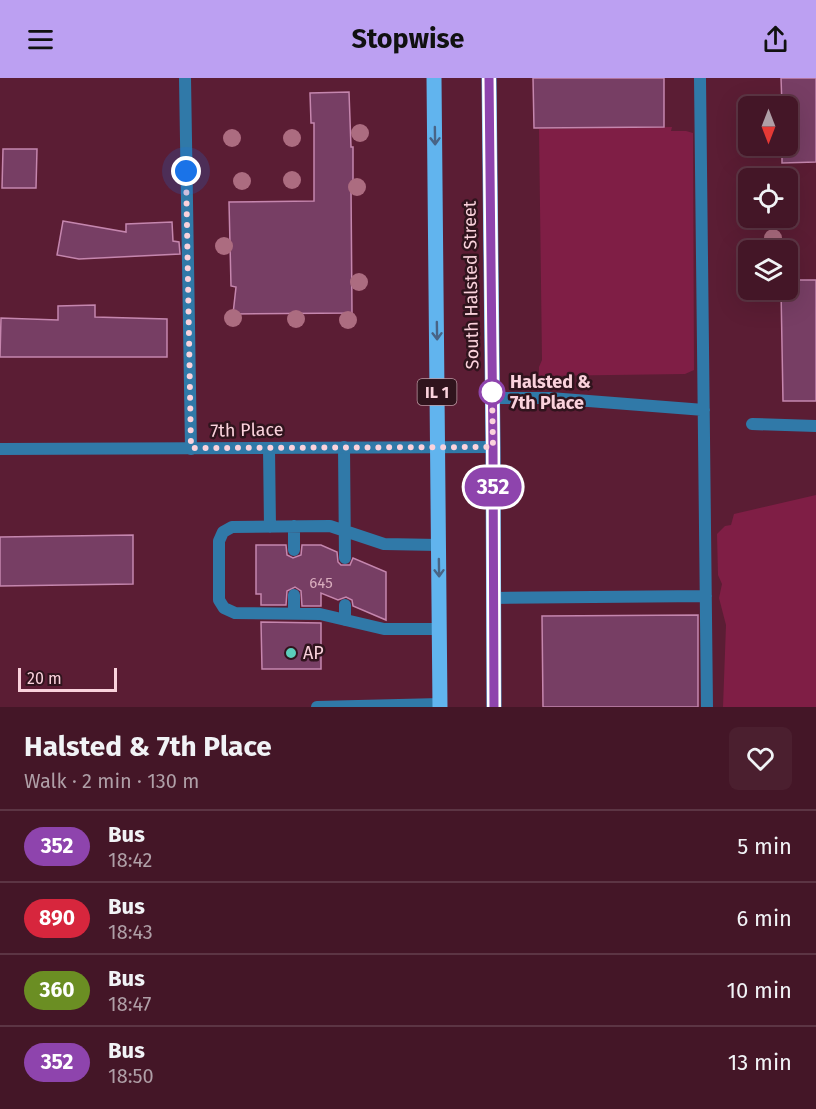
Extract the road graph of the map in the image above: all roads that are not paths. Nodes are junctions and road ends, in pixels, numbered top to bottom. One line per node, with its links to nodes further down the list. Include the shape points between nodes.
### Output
1 (185, 78): 12 (street)
2 (434, 78): 10 (main road, South Halsted Street / IL 1, one-way to 10)
3 (489, 78): 5 (main road, South Halsted Street)
4 (700, 78): 6 (street)
5 (492, 398): 6 (street, via 550,398); 11 (main road, South Halsted Street)
6 (704, 410): 22 (street)
7 (752, 424): 8 (street)
8 (816, 426)
9 (344, 447): 10 (street, 7th Place); 13 (street, 7th Place); 17 (street)
10 (438, 447): 11 (street, 7th Place); 18 (main road, South Halsted Street / IL 1)
11 (493, 447): 23 (main road, South Halsted Street)
12 (191, 448): 13 (street, 7th Place); 14 (street, 7th Place)
13 (269, 448): 16 (street)
14 (0, 449)
15 (294, 526): 16 (street); 17 (street, via 330,526); 19 (street)
16 (270, 527): 25 (street, via 232,527 223,532 219,541 219,600 224,608 235,613)
17 (345, 531): 18 (street, via 384,544); 20 (street)
18 (438, 545): 27 (main road, South Halsted Street / IL 1, one-way to 27)
19 (294, 550)
20 (345, 558)
21 (294, 595): 25 (street)
22 (706, 596): 23 (street); 31 (street)
23 (493, 598): 30 (main road, South Halsted Street)
24 (345, 605): 26 (street)
25 (294, 613): 26 (street)
26 (345, 620): 27 (street, via 384,629)
27 (439, 629): 28 (main road, South Halsted Street / IL 1)
28 (440, 706): 29 (street)
29 (317, 707)
30 (494, 707)
31 (707, 707)

